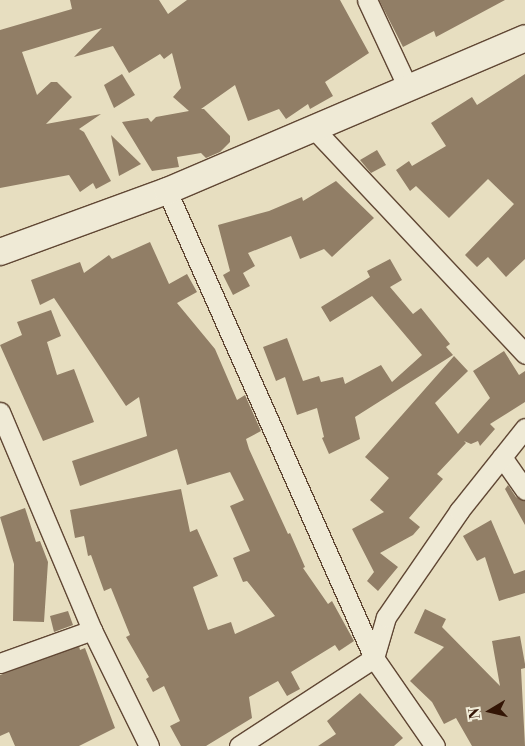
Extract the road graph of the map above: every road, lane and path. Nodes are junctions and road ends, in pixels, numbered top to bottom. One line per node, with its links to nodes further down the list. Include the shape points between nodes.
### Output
1 (367, 0): 3 (street)
2 (525, 38): 3 (main road)
3 (409, 90): 4 (main road)
4 (315, 130): 5 (main road); 7 (street)
5 (167, 191): 6 (main road); 13 (street)
6 (0, 252)
7 (525, 354)
8 (0, 412): 12 (street)
9 (525, 428): 10 (street)
10 (502, 457): 11 (street); 13 (street, via 459,511 386,617)
11 (525, 490)
12 (92, 630): 14 (street); 15 (street)
13 (374, 658): 16 (street); 17 (street)
14 (0, 663)
15 (149, 746)
16 (239, 746)
17 (435, 746)

